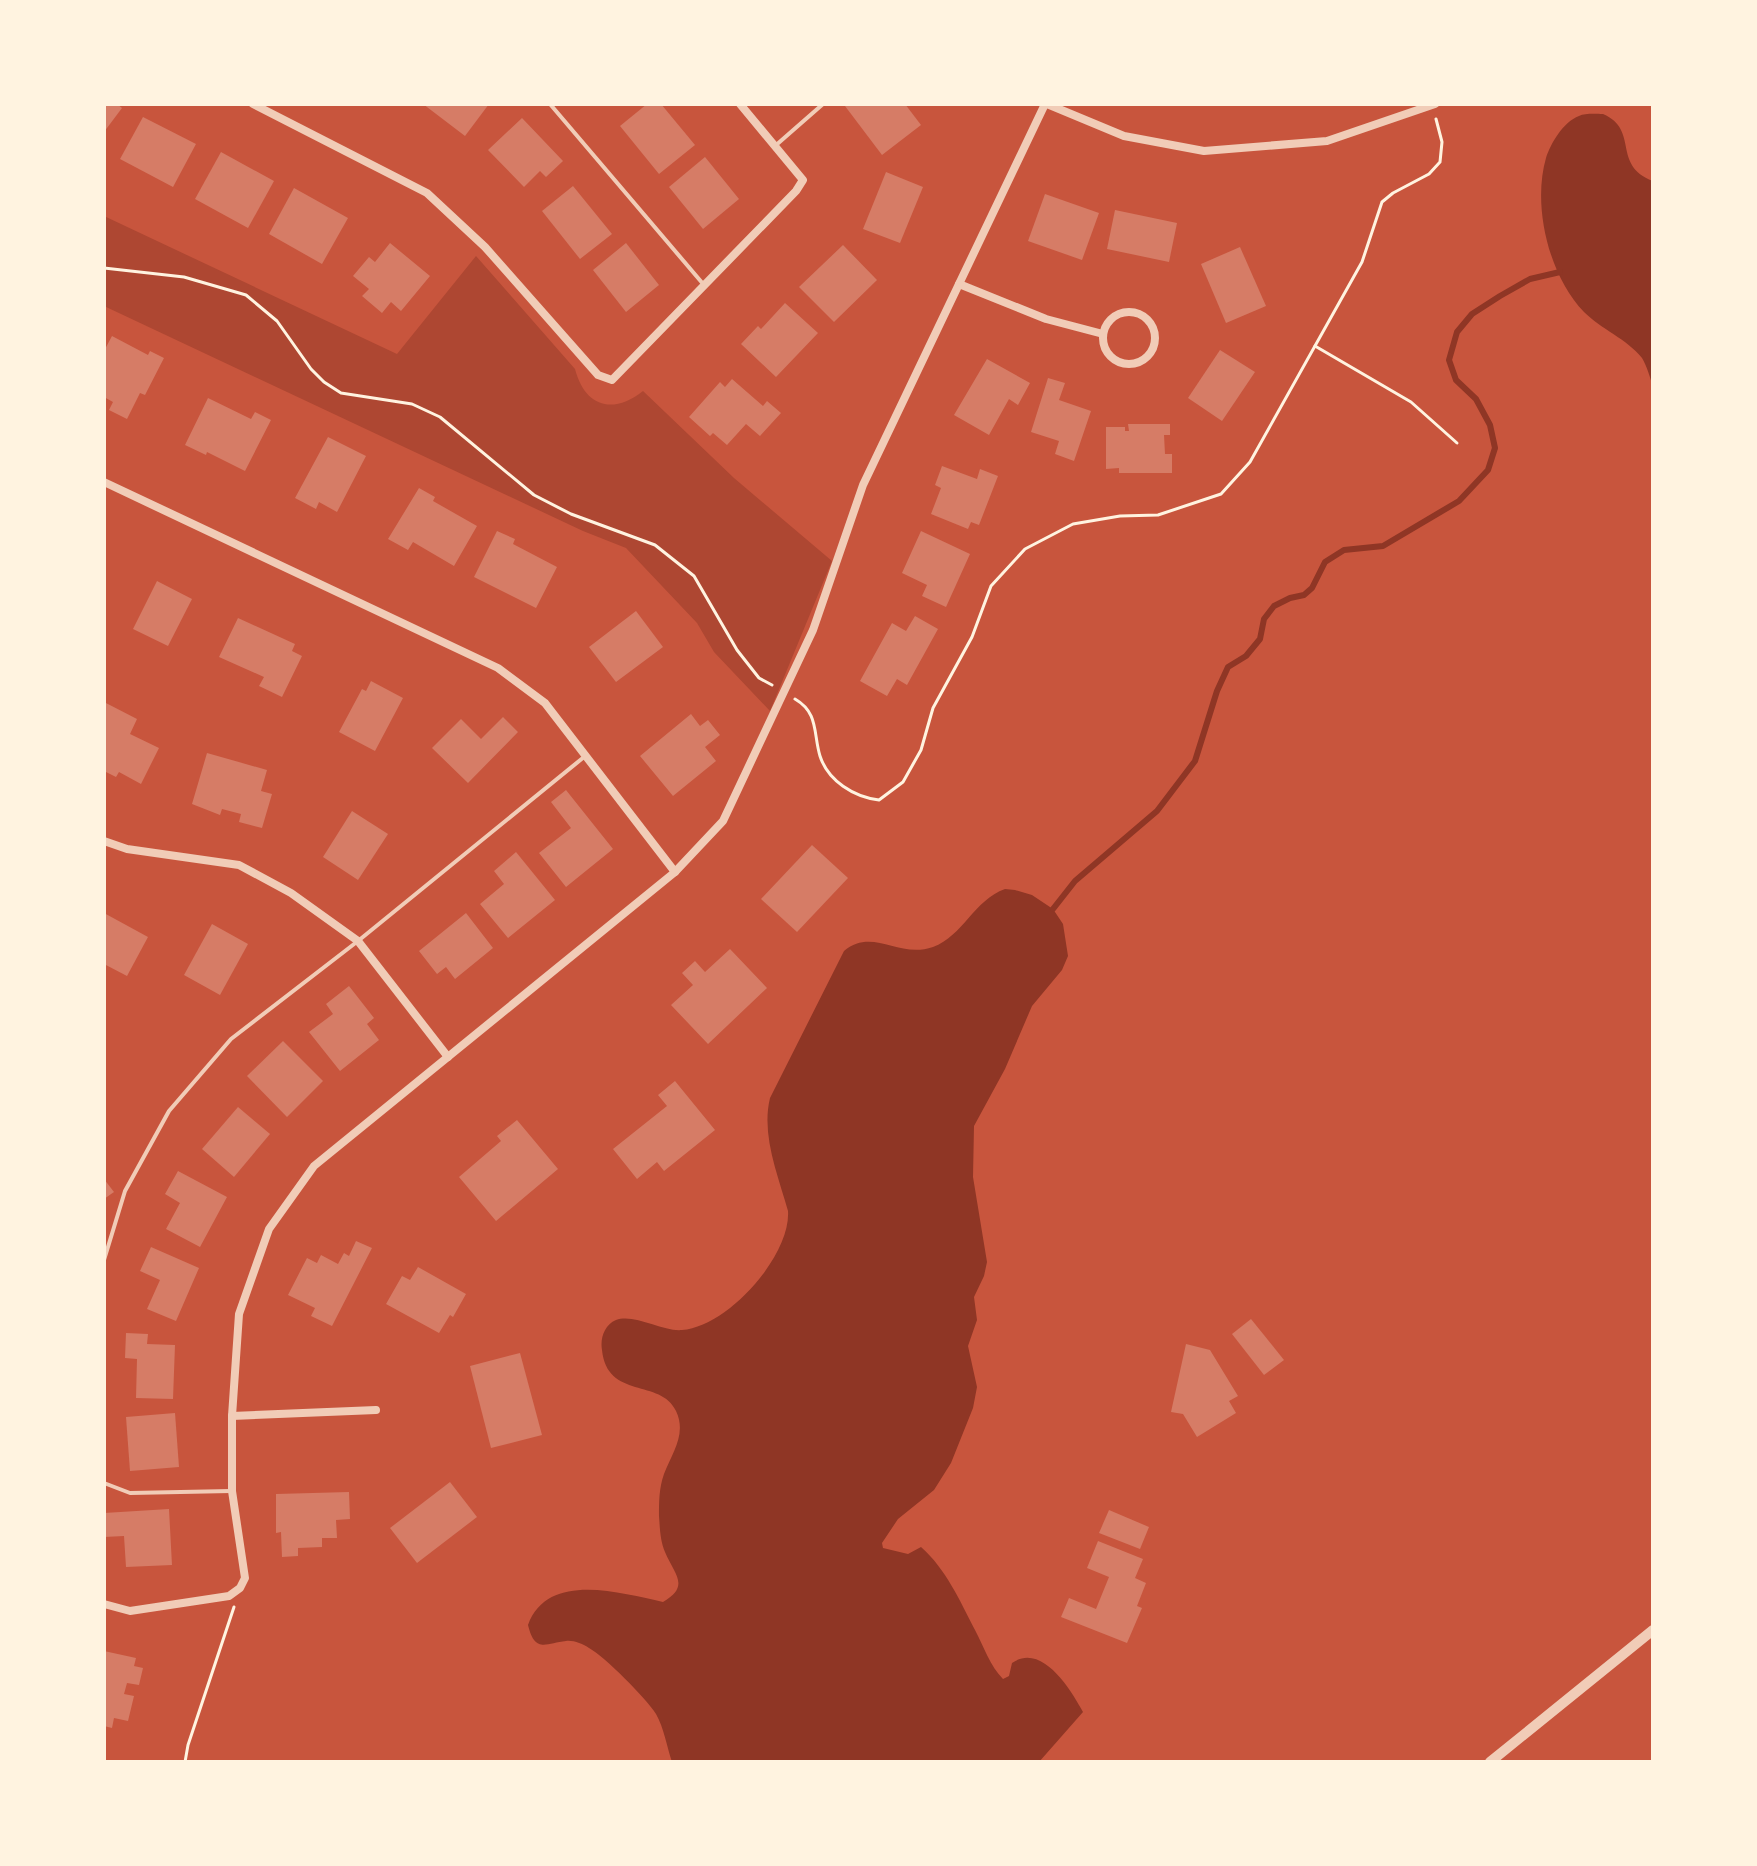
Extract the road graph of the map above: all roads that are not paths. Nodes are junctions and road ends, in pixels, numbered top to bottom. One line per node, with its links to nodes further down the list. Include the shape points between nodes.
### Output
1 (253, 104): 9 (street, via 427,193 485,247 598,375 612,380)
2 (550, 104): 9 (lane)
3 (740, 104): 7 (street)
4 (823, 104): 7 (lane)
5 (1046, 104): 6 (street, via 1124,136 1204,151 1327,141); 8 (street)
6 (1434, 104)
7 (775, 146): 9 (street, via 803,180)
8 (959, 284): 10 (street, via 1046,319); 14 (street, via 863,485 813,630 723,821)
9 (705, 286)
10 (1103, 334): 10 (street, via 1112,318 1128,312 1145,317 1155,340 1142,360 1126,363 1111,356)
11 (104, 482): 12 (street, via 498,668 545,703)
12 (586, 756): 14 (street); 15 (lane)
13 (104, 841): 15 (street, via 239,865 291,893)
14 (675, 872): 16 (street)
15 (358, 941): 16 (street); 17 (lane, via 231,1039 169,1111 125,1191)
16 (448, 1057): 19 (street, via 314,1166 269,1229 239,1314)
17 (104, 1260)
18 (376, 1410): 19 (street)
19 (232, 1416): 21 (street)
20 (104, 1483): 21 (lane, via 130,1493)
21 (232, 1491): 22 (street, via 245,1578 240,1588 229,1596 130,1611)
22 (104, 1604)
23 (1653, 1630): 24 (street)
24 (1490, 1762)

